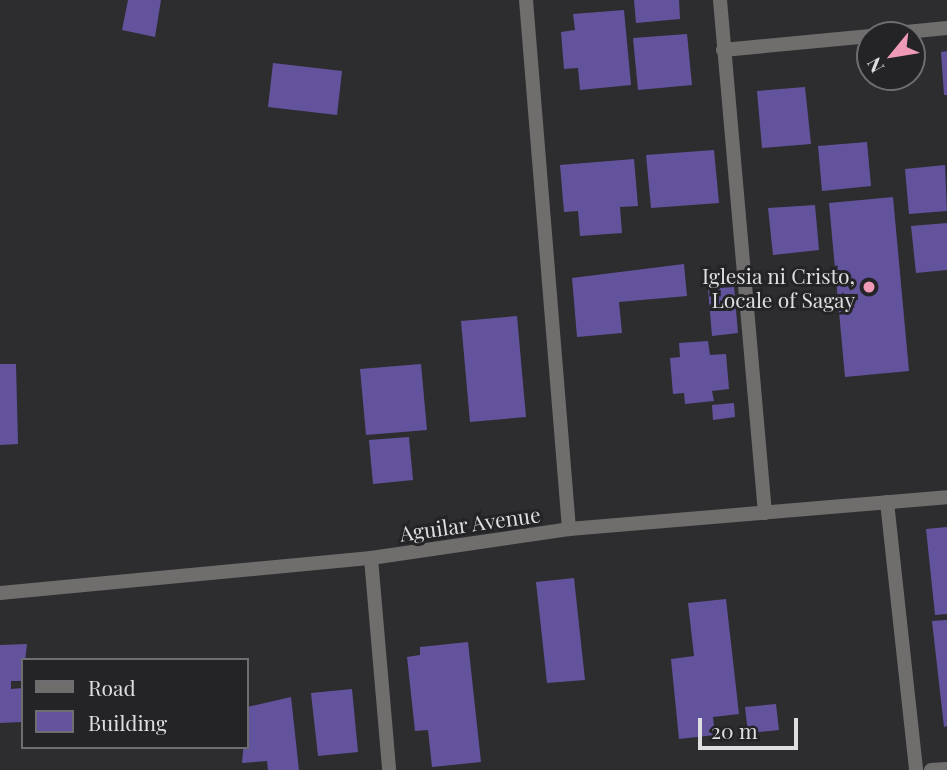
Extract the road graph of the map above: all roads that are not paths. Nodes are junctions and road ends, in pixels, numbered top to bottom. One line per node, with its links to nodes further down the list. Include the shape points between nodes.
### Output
1 (526, 0): 10 (street)
2 (720, 0): 6 (street)
3 (947, 28): 4 (street)
4 (926, 30)
5 (856, 37): 6 (street)
6 (723, 50): 9 (street)
7 (947, 497): 8 (street, Aguilar Avenue)
8 (887, 502): 9 (street, Aguilar Avenue); 15 (street)
9 (765, 513): 10 (street, Aguilar Avenue)
10 (569, 529): 11 (street, Aguilar Avenue)
11 (372, 558): 12 (street, Aguilar Avenue); 14 (street)
12 (0, 593)
13 (947, 769): 16 (street)
14 (389, 770)
15 (916, 770)
16 (931, 770)

